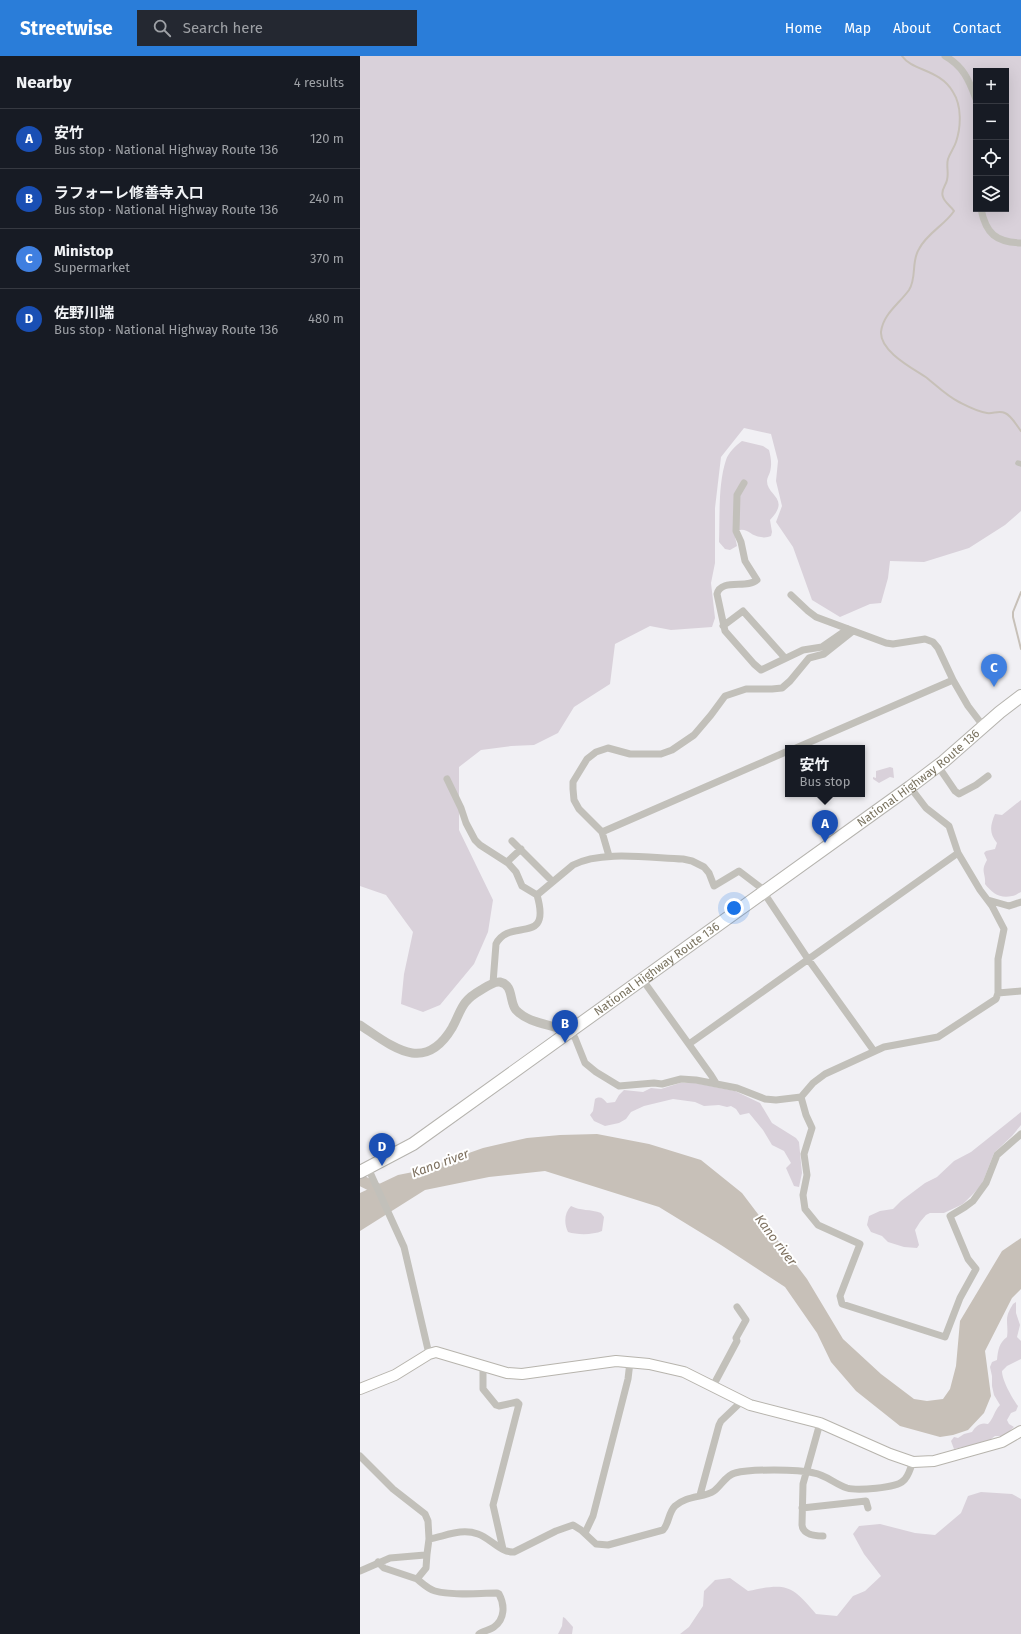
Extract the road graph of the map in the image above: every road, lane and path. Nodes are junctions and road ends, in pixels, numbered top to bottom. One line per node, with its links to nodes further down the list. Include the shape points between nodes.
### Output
1 (945, 56): 2 (street, via 964,71)
2 (973, 92)
3 (982, 212): 4 (street, via 988,229 998,239)
4 (1021, 243)
5 (744, 483): 7 (street, via 737,495 736,531 745,561 757,580 719,588 717,594)
6 (791, 594): 8 (street, via 816,617)
7 (723, 626): 9 (street, via 759,669); 9 (street, via 743,611)
8 (850, 630): 9 (street, via 822,647 803,650); 10 (street, via 890,644 925,639 932,642 938,648); 19 (street, via 824,654 808,658 782,688 746,688 725,696 694,735 672,750 661,754 630,754 608,748 596,752 587,759 574,782 574,800 579,809)
9 (785, 658)
10 (953, 680): 12 (street); 13 (street)
11 (1021, 696): 12 (highway, National Highway Route 136)
12 (984, 727): 15 (highway, National Highway Route 136)
13 (803, 745)
14 (785, 753): 19 (street)
15 (938, 766): 16 (street, via 959,794); 18 (highway, National Highway Route 136)
16 (988, 776)
17 (447, 779): 24 (street, via 475,840)
18 (910, 787): 22 (street, via 926,808 949,826); 26 (highway, National Highway Route 136)
19 (602, 832): 23 (street)
20 (512, 841): 21 (street)
21 (521, 849): 24 (street); 25 (street)
22 (958, 853): 28 (street); 30 (street)
23 (609, 856): 25 (street, via 579,862); 26 (street, via 692,861 707,870 714,886 739,871 759,886)
24 (507, 862): 27 (street, via 516,872 522,886)
25 (552, 881): 27 (street)
26 (762, 892): 30 (street); 31 (highway, National Highway Route 136)
27 (537, 895): 32 (street, via 541,918 538,923 530,928 511,932 497,940)
28 (987, 900): 29 (street, via 1009,906); 34 (street, via 1004,930 999,947)
29 (1021, 902)
30 (808, 959): 37 (street); 38 (street)
31 (642, 979): 36 (highway, National Highway Route 136); 37 (street)
32 (493, 983): 35 (street, via 468,998 448,1033 436,1046 424,1052 409,1053 398,1050); 36 (street, via 500,982 508,987 514,1007 522,1016)
33 (1021, 991): 34 (street)
34 (998, 992): 38 (street, via 996,999 938,1037 887,1046)
35 (360, 1025)
36 (569, 1032): 39 (street, via 575,1038 585,1063 619,1086 662,1084 681,1079); 42 (highway, National Highway Route 136, via 413,1144)
37 (689, 1044): 39 (street)
38 (874, 1051): 40 (street, via 825,1074)
39 (716, 1083): 40 (street, via 770,1100)
40 (801, 1096): 41 (street, via 812,1128 804,1154 807,1176 803,1195 805,1209 818,1225 860,1244 840,1296 842,1304 945,1337 960,1298 976,1269 968,1260 950,1216 972,1201 986,1183 997,1155)
41 (1021, 1134)
42 (366, 1171): 44 (street, via 400,1235)
43 (737, 1307): 47 (street, via 746,1320 736,1338 738,1341)
44 (429, 1354): 46 (main road, via 436,1352); 48 (main road, via 395,1375)
45 (630, 1362): 46 (main road, via 616,1361 522,1374); 47 (main road, via 675,1369); 58 (street, via 628,1379 593,1516)
46 (483, 1365): 61 (street, via 484,1388 496,1405 517,1402 519,1404 494,1505)
47 (713, 1386): 49 (main road)
48 (360, 1389)
49 (742, 1401): 50 (main road); 55 (street, via 719,1425)
50 (820, 1423): 53 (main road); 54 (street)
51 (1020, 1433): 53 (main road, via 1002,1442 934,1461)
52 (360, 1456): 60 (street, via 393,1489 425,1514)
53 (913, 1462): 54 (street, via 901,1483 870,1490 849,1489 821,1475)
54 (808, 1472): 55 (street, via 735,1473 728,1476 714,1490); 56 (street, via 803,1484)
55 (700, 1495): 58 (street, via 674,1507 669,1514 666,1527 660,1531 605,1546 596,1544)
56 (802, 1508): 57 (street, via 866,1501); 59 (street, via 802,1529 807,1533)
57 (868, 1508)
58 (585, 1533): 61 (street, via 576,1526 570,1526 514,1552)
59 (823, 1536)
60 (429, 1539): 61 (street, via 464,1531 487,1538); 62 (street)
61 (503, 1549)
62 (427, 1554): 63 (street, via 395,1557); 65 (street, via 426,1568)
63 (378, 1562): 64 (street); 65 (street, via 384,1568)
64 (360, 1570)
65 (417, 1579): 66 (street, via 435,1591 499,1594 504,1608 500,1620 492,1628)
66 (479, 1634)

